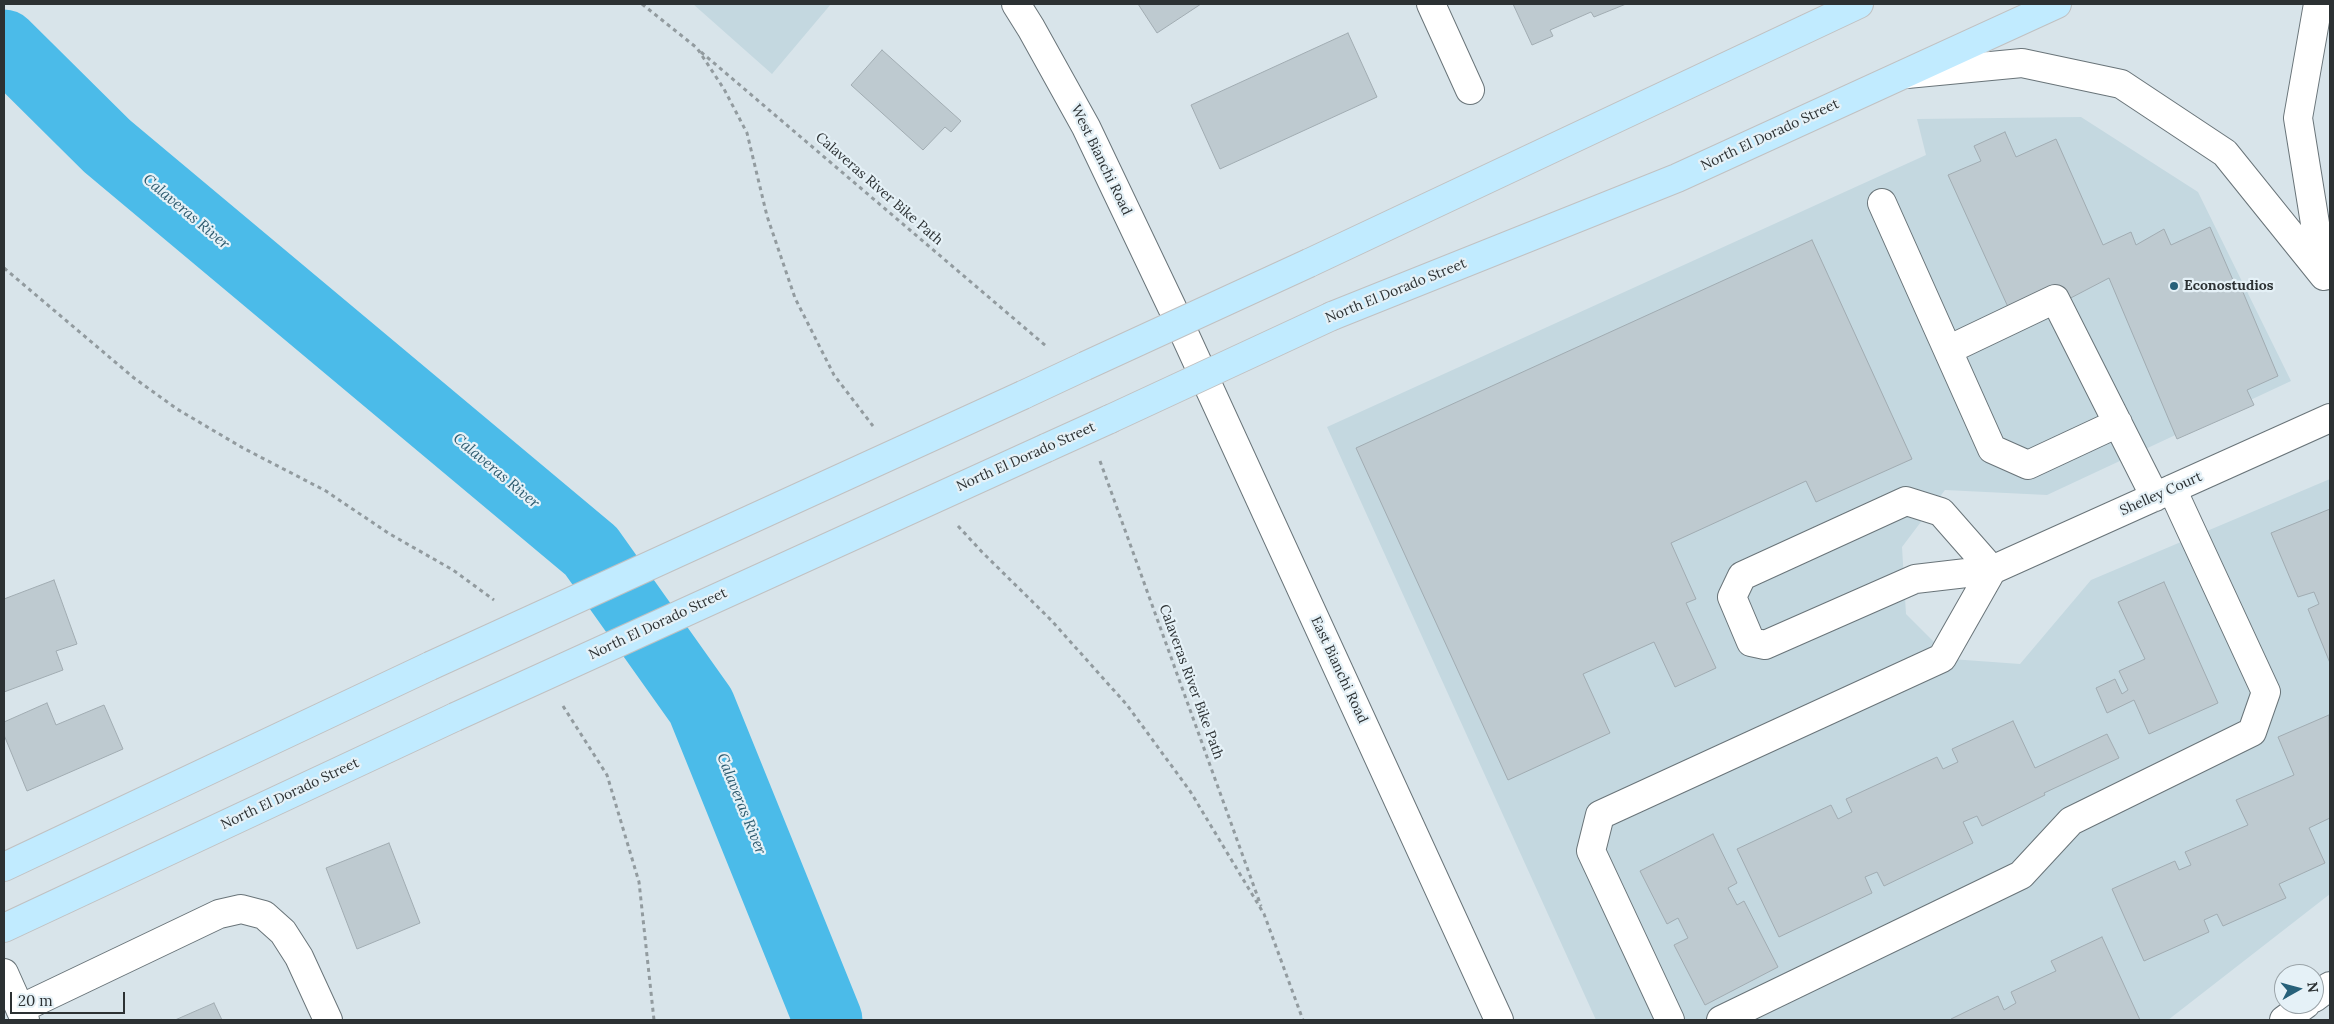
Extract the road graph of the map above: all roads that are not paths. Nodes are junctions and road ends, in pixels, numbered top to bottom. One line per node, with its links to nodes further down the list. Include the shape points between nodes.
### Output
1 (1016, 4): 10 (street, West Bianchi Road, via 1086,127)
2 (1431, 4): 7 (street)
3 (1859, 4): 16 (main road, bridge, via 1309,263 430,666)
4 (2057, 4): 6 (main road, North El Dorado Street)
5 (2318, 4): 9 (street, via 2298,118)
6 (1904, 74): 9 (street, via 2022,63 2120,84 2225,153); 17 (main road, North El Dorado Street, bridge, via 1677,178 1332,316 455,717)
7 (1470, 90)
8 (1882, 203): 11 (street)
9 (2327, 283)
10 (1178, 320): 21 (street, East Bianchi Road)
11 (1948, 350): 13 (street, via 1992,449 2028,465); 13 (street, via 2055,299)
12 (2330, 418): 14 (street, Shelley Court)
13 (2118, 423): 14 (street)
14 (2163, 493): 15 (street, Shelley Court); 23 (street, via 2266,692 2252,732 2071,821 2021,875)
15 (1992, 570): 15 (street, Shelley Court, via 1941,512 1906,501 1742,576 1732,597 1751,642 1765,645 1915,579); 22 (street, via 1942,658 1600,815 1591,851)
16 (4, 867)
17 (4, 928)
18 (4, 973): 19 (street)
19 (22, 1015): 20 (street, via 220,914 241,909 264,916 283,932 299,957)
20 (328, 1020)
21 (1499, 1020)
22 (1670, 1020)
23 (1721, 1020)

